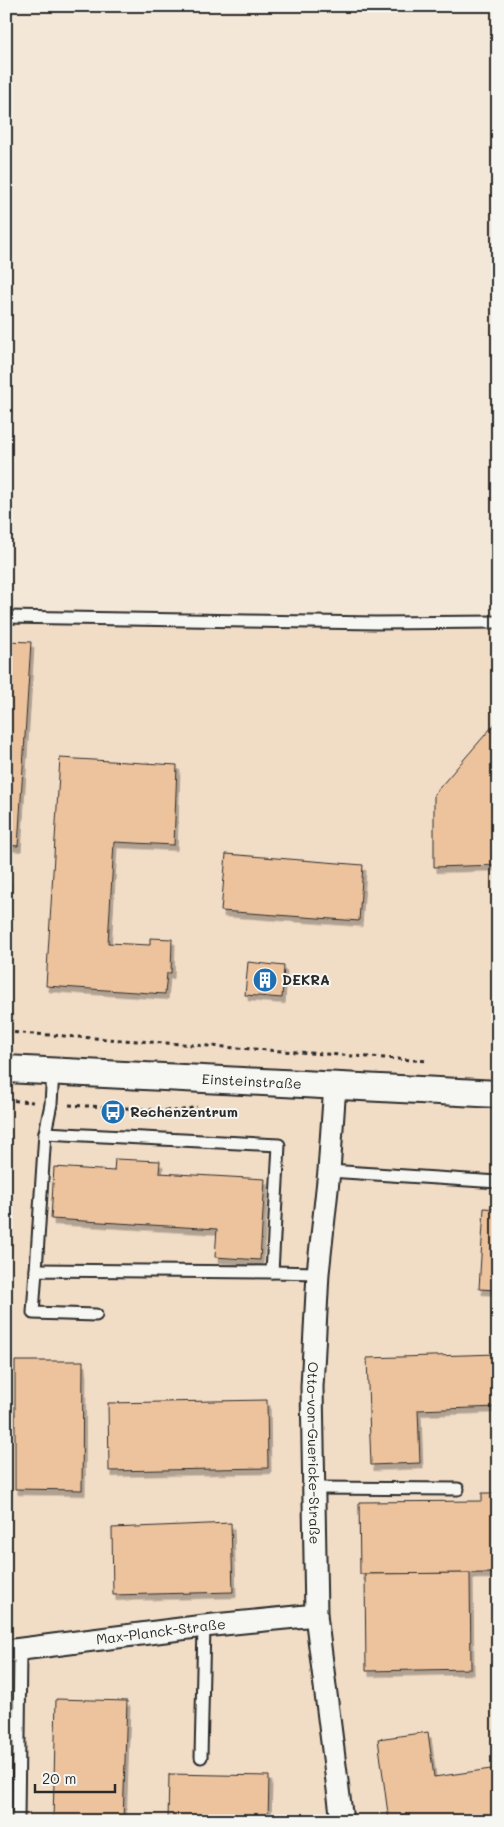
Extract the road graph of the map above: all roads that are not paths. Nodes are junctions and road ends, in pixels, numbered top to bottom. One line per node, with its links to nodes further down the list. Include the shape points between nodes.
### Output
1 (6, 617): 2 (lane)
2 (498, 622)
3 (6, 1069): 4 (street, Einsteinstraße)
4 (53, 1072): 5 (street, Einsteinstraße); 7 (lane)
5 (335, 1085): 6 (street, Einsteinstraße); 8 (street, Otto-von-Guericke-Straße)
6 (498, 1094)
7 (45, 1133): 10 (lane); 11 (lane, via 279,1145)
8 (329, 1171): 9 (lane); 12 (street, Otto-von-Guericke-Straße)
9 (498, 1182)
10 (36, 1270): 11 (lane); 13 (lane, via 33,1312)
11 (272, 1272): 12 (lane)
12 (318, 1274): 14 (street, Otto-von-Guericke-Straße, via 312,1387)
13 (96, 1315)
14 (314, 1488): 15 (lane); 16 (street, Otto-von-Guericke-Straße)
15 (458, 1489)
16 (316, 1615): 17 (street, Max-Planck-Straße); 21 (street, Otto-von-Guericke-Straße)
17 (204, 1626): 18 (street, Max-Planck-Straße); 19 (lane)
18 (13, 1650): 20 (lane)
19 (201, 1757)
20 (18, 1821)
21 (342, 1821)

